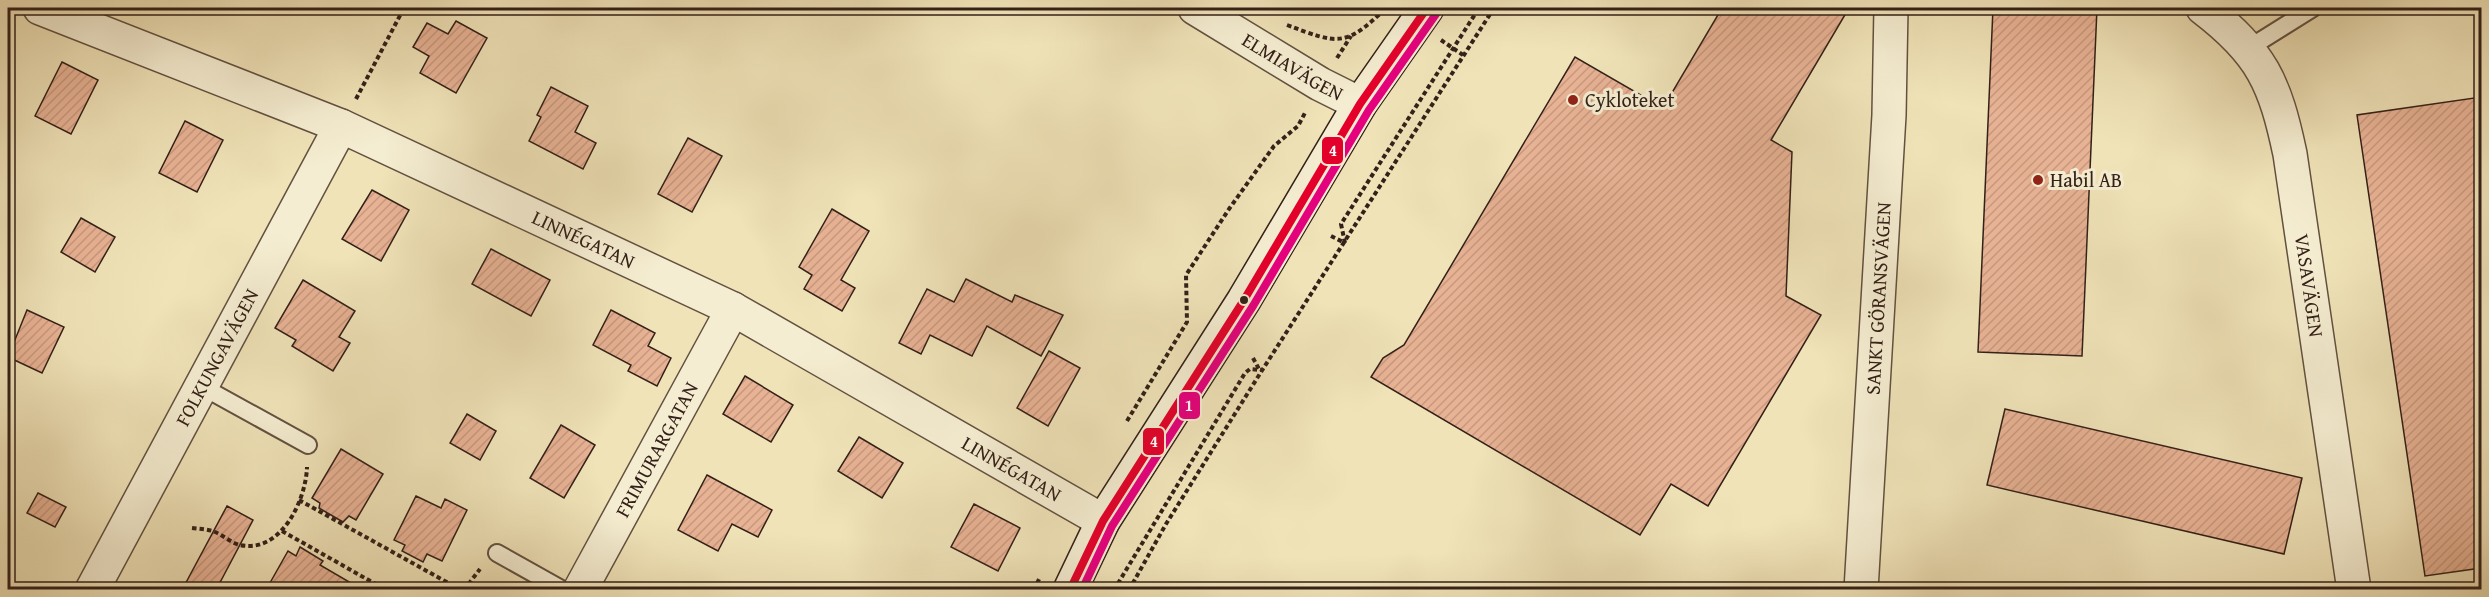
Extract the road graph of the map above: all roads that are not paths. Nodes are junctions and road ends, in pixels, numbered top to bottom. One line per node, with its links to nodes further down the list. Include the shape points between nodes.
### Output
1 (40, 8): 9 (street, LINNÉGATAN)
2 (1195, 8): 8 (street, ELMIAVÄGEN)
3 (1427, 8): 8 (street)
4 (1891, 8): 19 (street, SANKT GÖRANSVÄGEN, via 1889,116)
5 (2203, 8): 7 (street, VASAVÄGEN)
6 (2313, 8): 7 (lane)
7 (2249, 48): 20 (street, VASAVÄGEN, via 2267,75 2280,106 2290,154)
8 (1360, 104): 13 (street, via 1244,300)
9 (341, 126): 10 (street, LINNÉGATAN); 11 (street, FOLKUNGAVÄGEN)
10 (733, 309): 13 (street, LINNÉGATAN); 17 (street, FRIMURARGATAN)
11 (201, 386): 12 (lane); 15 (street, FOLKUNGAVÄGEN)
12 (308, 445)
13 (1103, 521): 18 (street)
14 (497, 553): 16 (lane)
15 (92, 590)
16 (563, 590)
17 (580, 590)
18 (1070, 590)
19 (1861, 590)
20 (2354, 590)

